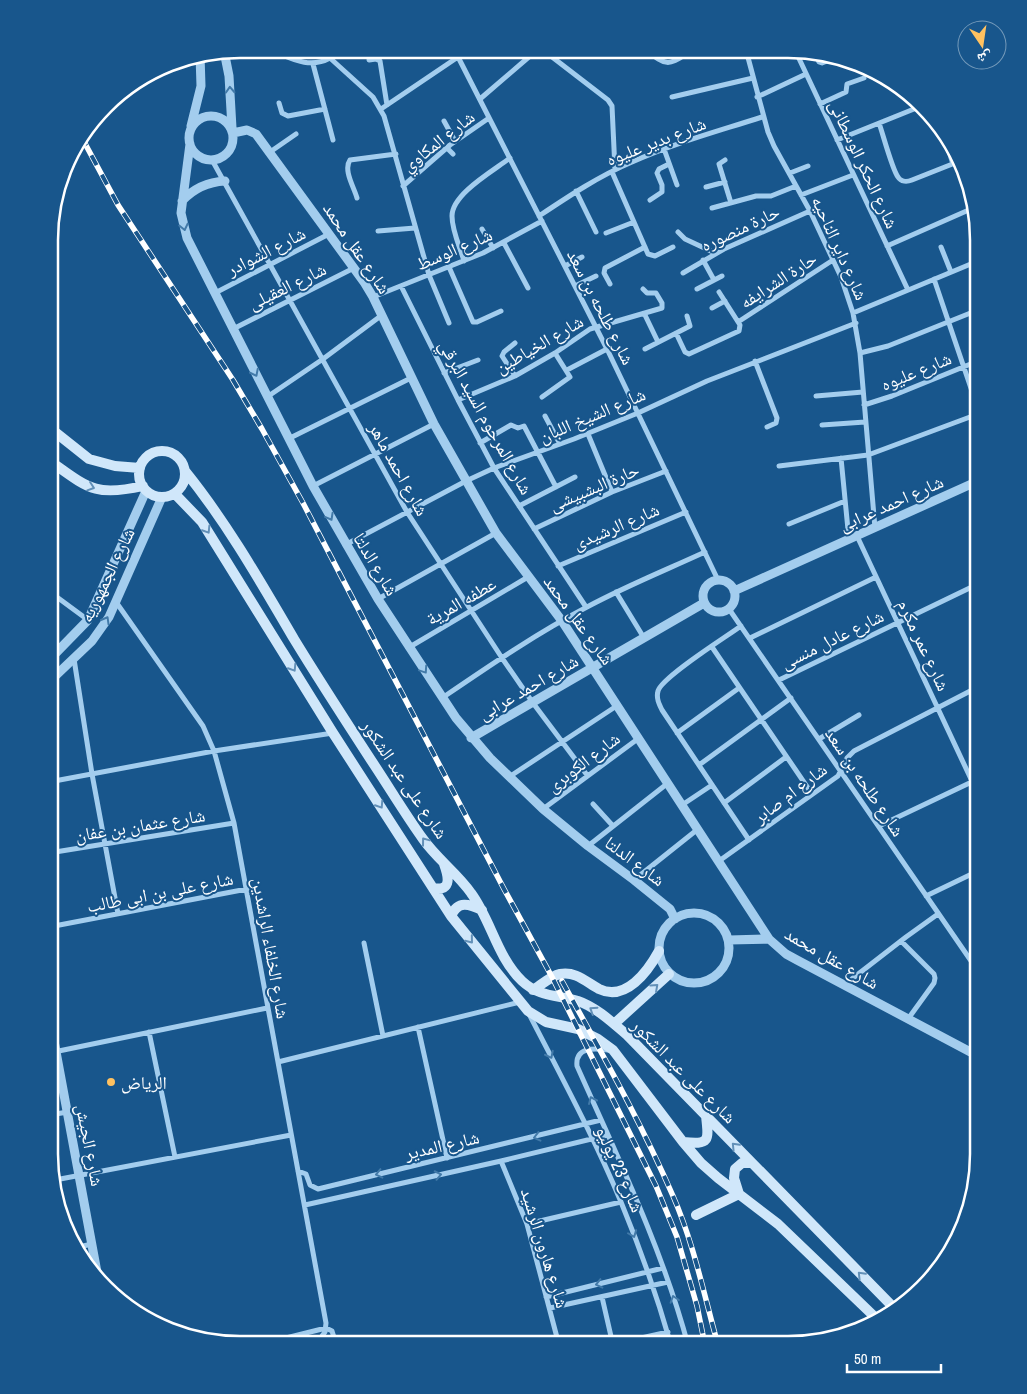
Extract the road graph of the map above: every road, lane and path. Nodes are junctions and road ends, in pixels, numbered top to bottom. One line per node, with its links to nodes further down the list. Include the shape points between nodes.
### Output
1 (227, 58): 32 (street, one-way to 1)
2 (290, 58): 14 (street)
3 (330, 58): 14 (street); 25 (street)
4 (455, 58): 23 (street)
5 (459, 58): 20 (street, شارع طلحه بن سعد)
6 (528, 58): 20 (street)
7 (553, 58): 49 (street, via 609,102 612,109)
8 (657, 58): 9 (street, via 665,63)
9 (680, 58)
10 (748, 58): 16 (street, شارع داير الناحيه)
11 (799, 58): 15 (street, شارع الحكر الوسطانى)
12 (369, 60): 23 (street, via 380,61)
13 (201, 62): 31 (street, via 201,86)
14 (313, 64): 24 (street)
15 (806, 74): 19 (street); 22 (street, شارع الحكر الوسطانى)
16 (753, 78): 18 (street); 19 (street, شارع داير الناحيه)
17 (864, 78): 22 (street, via 847,84 846,92)
18 (672, 97)
19 (757, 97): 27 (street, شارع داير الناحيه)
20 (480, 99): 28 (street, شارع طلحه بن سعد)
21 (279, 103): 24 (street, via 282,113 288,116)
22 (820, 104): 35 (street, شارع الحكر الوسطانى)
23 (387, 105): 25 (street)
24 (325, 109): 34 (street)
25 (381, 109): 41 (street)
26 (914, 109): 30 (street)
27 (762, 117): 39 (street, شارع بدير عليوه); 50 (street, شارع داير الناحيه)
28 (489, 118): 36 (street, شارع المكاوي); 43 (street, شارع طلحه بن سعد)
29 (444, 121): 36 (street)
30 (880, 123): 35 (street); 47 (street, via 896,173 902,181 907,182)
31 (191, 129): 32 (street, via 199,119 211,115 224,119); 37 (street)
32 (233, 131): 40 (street, شارع عقل محمد, via 256,134); 44 (street, via 234,139 229,151)
33 (296, 134): 40 (street)
34 (333, 140)
35 (837, 140): 51 (street, شارع الحكر الوسطانى)
36 (455, 141): 38 (street, شارع المكاوي)
37 (190, 144): 44 (street, via 201,158); 62 (street, شارع الدلتا)
38 (446, 148): 42 (street); 54 (street, شارع المكاوي)
39 (664, 149): 46 (street); 49 (street, شارع بدير عليوه)
40 (270, 152): 76 (street, شارع عقل محمد)
41 (396, 154): 54 (street); 60 (street, via 350,160 347,169)
42 (453, 154)
43 (510, 158): 67 (street, شارع طلحه بن سعد); 87 (street, via 462,195 453,208 453,223)
44 (212, 160): 52 (street, شارع احمد ماهر)
45 (724, 160): 53 (street, via 719,164)
46 (669, 164): 55 (street); 61 (street, via 657,173 662,192)
47 (953, 164)
48 (808, 166): 50 (street)
49 (613, 171): 58 (street, شارع بدير عليوه); 69 (street)
50 (790, 174): 56 (street, شارع داير الناحيه)
51 (854, 175): 59 (street); 80 (street, شارع الحكر الوسطانى)
52 (225, 181): 62 (street, via 197,188); 88 (street, شارع احمد ماهر)
53 (725, 182): 57 (street); 63 (street)
54 (404, 186): 70 (street)
55 (677, 186)
56 (796, 186): 59 (street, شارع داير الناحيه); 63 (street, via 771,196 756,196)
57 (706, 187)
58 (576, 192): 67 (street, شارع بدير عليوه); 73 (street)
59 (801, 195): 65 (street, شارع داير الناحيه)
60 (357, 198)
61 (650, 200)
62 (182, 201): 108 (street, شارع الدلتا, one-way to 108, via 182,222 187,238)
63 (731, 203): 64 (street)
64 (712, 208)
65 (810, 211): 83 (street, حارة منصوره); 86 (street, شارع داير الناحيه)
66 (967, 211): 80 (street)
67 (539, 216): 68 (street, شارع طلحه بن سعد)
68 (542, 222): 77 (street, شارع الوسط); 90 (street, شارع طلحه بن سعد)
69 (634, 222): 75 (street); 78 (street)
70 (415, 228): 72 (street); 95 (street)
71 (482, 229): 82 (street)
72 (378, 231)
73 (596, 232)
74 (678, 232): 83 (street, via 685,239)
75 (606, 233)
76 (329, 234): 88 (street, شارع الشوادر); 92 (street, شارع عقل محمد)
77 (504, 243): 82 (street, شارع الوسط); 103 (street)
78 (645, 246): 79 (street, via 652,256); 100 (street, via 605,268)
79 (673, 246)
80 (887, 246): 106 (street, شارع الحكر الوسطانى)
81 (941, 247): 93 (street)
82 (493, 248): 87 (street, شارع الوسط)
83 (715, 253): 85 (street, حارة منصوره)
84 (582, 257): 90 (street)
85 (703, 260): 94 (street, حارة منصوره); 99 (street)
86 (833, 260): 115 (street, شارع داير الناحيه); 119 (street, حارة الشرايفه)
87 (464, 261): 91 (street, شارع الوسط)
88 (270, 264): 108 (street, شارع الشوادر); 110 (street, شارع احمد ماهر)
89 (970, 264): 93 (street)
90 (564, 266): 102 (street, شارع طلحه بن سعد)
91 (449, 267): 95 (street, شارع الوسط); 113 (street, via 472,320 477,322)
92 (354, 268): 109 (street, شارع عقل محمد); 110 (street, شارع العقيلى)
93 (951, 272): 98 (street)
94 (683, 273)
95 (429, 275): 101 (street, شارع الوسط); 121 (street)
96 (596, 276): 102 (street)
97 (722, 276): 99 (street)
98 (934, 279): 106 (street); 120 (street)
99 (714, 280): 105 (street)
100 (610, 284)
101 (401, 286): 109 (street, شارع الوسط); 138 (street, شارع المرحوم السيد البرقي)
102 (575, 286): 123 (street, شارع طلحه بن سعد)
103 (528, 288)
104 (643, 288): 114 (street, شارع الخياطين, via 656,293 663,306)
105 (698, 289)
106 (908, 290): 115 (street)
107 (718, 292): 111 (street, حارة الشرايفه)
108 (215, 293): 124 (street, شارع الدلتا)
109 (373, 297): 117 (street, شارع عقل محمد)
110 (290, 300): 124 (street, شارع العقيلى); 132 (street, شارع احمد ماهر)
111 (725, 301): 112 (street); 119 (street, حارة الشرايفه)
112 (712, 308)
113 (501, 311)
114 (644, 313): 123 (street, شارع الخياطين); 126 (street)
115 (853, 313): 122 (street, شارع داير الناحيه)
116 (970, 313): 120 (street)
117 (382, 315): 132 (street); 140 (street, شارع عقل محمد)
118 (687, 316): 125 (street, via 690,326)
119 (738, 322): 125 (street, حارة الشرايفه, via 740,328 737,333 689,354)
120 (948, 322): 131 (street, via 888,346); 136 (street)
121 (450, 323)
122 (856, 323): 131 (street, شارع داير الناحيه); 134 (street, شارع الشيخ اللبان)
123 (595, 327): 129 (street, شارع طلحه بن سعد); 130 (street, شارع الخياطين)
124 (233, 329): 144 (street, شارع الدلتا, one-way to 144)
125 (676, 333): 126 (street)
126 (658, 342): 128 (street)
127 (515, 343): 139 (street, via 502,356)
128 (645, 348)
129 (607, 349): 137 (street); 149 (street, شارع طلحه بن سعد)
130 (555, 353): 137 (street); 139 (street, شارع الخياطين)
131 (860, 353): 142 (street, شارع داير الناحيه)
132 (322, 359): 144 (street); 148 (street, شارع احمد ماهر)
133 (478, 360): 138 (street)
134 (756, 361): 149 (street, شارع الشيخ اللبان); 155 (street, via 778,421)
135 (970, 364): 136 (street, شارع عليوه)
136 (963, 366): 141 (street); 147 (street, شارع عليوه)
137 (567, 370): 145 (street, via 570,377)
138 (444, 373): 146 (street, شارع المرحوم السيد البرقي)
139 (515, 376): 146 (street, شارع الخياطين)
140 (411, 378): 148 (street); 153 (street, شارع عقل محمد)
141 (970, 386)
142 (863, 392): 143 (street); 147 (street, شارع داير الناحيه)
143 (816, 396)
144 (268, 397): 158 (street, شارع الدلتا)
145 (542, 397)
146 (458, 400): 159 (street, شارع المرحوم السيد البرقي)
147 (864, 405): 152 (street, شارع داير الناحيه)
148 (350, 408): 158 (street); 162 (street, شارع احمد ماهر)
149 (638, 413): 157 (street, شارع الشيخ اللبان); 170 (street, شارع طلحه بن سعد)
150 (545, 416): 160 (street)
151 (970, 417): 163 (street)
152 (865, 422): 154 (street); 163 (street, شارع داير الناحيه)
153 (434, 424): 162 (street); 172 (street, شارع عقل محمد)
154 (822, 425)
155 (767, 427)
156 (58, 434): 167 (main road, via 89,459)
157 (588, 434): 160 (street, شارع الشيخ اللبان); 177 (street)
158 (288, 439): 174 (street, شارع الدلتا)
159 (480, 443): 161 (street, via 511,425 518,428 523,425); 168 (street, شارع المرحوم السيد البرقي)
160 (560, 444): 161 (street, شارع الشيخ اللبان)
161 (539, 452): 168 (street, شارع الشيخ اللبان); 175 (street)
162 (376, 454): 174 (street); 182 (street, شارع احمد ماهر)
163 (868, 455): 164 (street); 185 (street, شارع داير الناحيه)
164 (842, 458): 165 (street); 180 (street, شارع عمر مكرم)
165 (778, 466)
166 (58, 468): 176 (main road, one-way to 176, via 86,487 101,491)
167 (140, 468): 169 (main road, via 153,453 166,451 178,457); 176 (main road)
168 (494, 468): 172 (street, شارع الشيخ اللبان); 181 (street, شارع المرحوم السيد البرقي)
169 (185, 471): 178 (main road, via 184,484); 260 (main road, شارع على عبد الشكور, one-way to 169, via 415,828 229,531)
170 (666, 471): 177 (street, حارة البشبيشى); 183 (street, شارع طلحه بن سعد)
171 (575, 477): 175 (street)
172 (466, 481): 182 (street, شارع الشيخ اللبان); 187 (street, شارع عقل محمد)
173 (970, 485): 185 (street, شارع احمد عرابى)
174 (313, 486): 189 (street, شارع الدلتا, one-way to 189)
175 (556, 487): 181 (street)
176 (144, 489): 179 (main road, via 151,495); 206 (street, شارع الجمهوريه)
177 (612, 492): 186 (street, حارة البشبيشى)
178 (175, 494): 179 (main road); 230 (main road, شارع على عبد الشكور, one-way to 230, via 202,522)
179 (162, 497): 201 (street, شارع الجمهوريه)
180 (845, 501): 184 (street); 188 (street, شارع عمر مكرم)
181 (519, 506): 186 (street, شارع المرحوم السيد البرقي)
182 (407, 512): 189 (street, شارع الشيخ اللبان); 191 (street, شارع احمد ماهر)
183 (686, 512): 190 (street, شارع طلحه بن سعد); 192 (street, شارع الرشيدى)
184 (790, 524)
185 (874, 528): 188 (street, شارع احمد عرابى)
186 (534, 529): 192 (street, شارع المرحوم السيد البرقي)
187 (496, 533): 191 (street); 194 (street, شارع عقل محمد)
188 (853, 538): 193 (street, شارع عمر مكرم); 197 (street, شارع احمد عرابى)
189 (345, 545): 200 (street, شارع الدلتا)
190 (705, 552): 195 (street, شارع طلحه بن سعد); 198 (street)
191 (440, 564): 200 (street); 205 (street, شارع احمد ماهر)
192 (558, 566): 203 (street, شارع المرحوم السيد البرقي)
193 (876, 577): 208 (street, شارع عمر مكرم); 211 (street)
194 (528, 578): 205 (street, عطفه المرية); 207 (street, شارع عقل محمد)
195 (718, 580): 197 (street, via 728,582); 202 (street, via 704,591)
196 (970, 588): 208 (street, شارع عادل منسى)
197 (734, 591): 204 (street, via 734,601)
198 (616, 592): 203 (street); 210 (street)
199 (58, 598): 206 (street)
200 (378, 599): 213 (street, شارع الدلتا)
201 (116, 602): 216 (street, شارع الجمهوريه, one-way to 201, via 100,631); 235 (street, شارع الخلفاء الراشدين, via 203,726)
202 (704, 604): 204 (street, via 715,612); 210 (street, شارع احمد عرابى)
203 (586, 607): 207 (street)
204 (729, 609): 209 (street, شارع طلحه بن سعد)
205 (470, 611): 213 (street, عطفه المرية); 215 (street, شارع احمد ماهر)
206 (88, 620): 214 (street, شارع الجمهوريه)
207 (562, 621): 215 (street); 217 (street, شارع عقل محمد)
208 (898, 623): 219 (street, شارع عادل منسى); 226 (street, شارع عمر مكرم)
209 (741, 626): 211 (street, شارع طلحه بن سعد); 212 (street)
210 (644, 638): 217 (street, شارع احمد عرابى)
211 (750, 638): 219 (street, شارع طلحه بن سعد)
212 (712, 647): 220 (street); 229 (street, via 658,689 660,705)
213 (408, 648): 222 (street, شارع الدلتا, one-way to 222)
214 (58, 651)
215 (502, 658): 222 (street); 224 (street, شارع احمد ماهر)
216 (74, 659): 218 (street, شارع الجمهوريه); 240 (street)
217 (594, 668): 224 (street, شارع احمد عرابى); 225 (street, شارع عقل محمد)
218 (58, 674)
219 (779, 680): 223 (street, شارع طلحه بن سعد)
220 (739, 688): 228 (street); 229 (street)
221 (970, 691): 226 (street, شارع ام صابر)
222 (442, 698): 231 (street, شارع الدلتا)
223 (791, 698): 228 (street); 233 (street, شارع طلحه بن سعد)
224 (533, 703): 231 (street, شارع احمد عرابى); 234 (street, شارع احمد ماهر)
225 (618, 705): 232 (street, شارع عقل محمد); 234 (street)
226 (938, 707): 238 (street, شارع ام صابر, via 854,751); 239 (street, شارع عمر مكرم)
227 (859, 715): 233 (street)
228 (761, 720): 236 (street); 237 (street)
229 (677, 732): 237 (street)
230 (333, 733): 235 (street); 264 (main road, شارع على عبد الشكور, one-way to 264)
231 (472, 738): 242 (street, شارع الدلتا)
232 (640, 738): 241 (street, شارع الكوبرى); 244 (street, شارع عقل محمد)
233 (819, 739): 238 (street, شارع طلحه بن سعد)
234 (563, 741): 241 (street, شارع احمد ماهر); 242 (street)
235 (214, 751): 240 (street); 252 (street, شارع الخلفاء الراشدين)
236 (786, 757): 247 (street); 248 (street)
237 (699, 765): 246 (street)
238 (841, 770): 247 (street, شارع ام صابر, via 838,776); 254 (street, شارع طلحه بن سعد)
239 (970, 770)
240 (92, 774): 243 (street); 257 (street)
241 (588, 775): 251 (street, شارع الكوبرى)
242 (509, 777): 251 (street, شارع الدلتا)
243 (58, 780)
244 (668, 782): 250 (street, شارع عقل محمد); 253 (street)
245 (970, 782): 254 (street)
246 (712, 785): 248 (street); 250 (street)
247 (812, 794): 256 (street, شارع ام صابر)
248 (724, 803): 256 (street)
249 (593, 804): 253 (street)
250 (682, 805): 255 (street, شارع عقل محمد)
251 (543, 809): 258 (street, شارع الدلتا)
252 (234, 823): 257 (street, شارع عثمان بن عفان); 265 (street, شارع الخلفاء الراشدين)
253 (613, 826): 258 (street)
254 (879, 826): 266 (street, شارع طلحه بن سعد)
255 (698, 829): 261 (street, شارع عقل محمد); 263 (street)
256 (749, 840): 261 (street, شارع ام صابر)
257 (105, 844): 259 (street, شارع عثمان بن عفان); 268 (street)
258 (588, 846): 263 (street, شارع الدلتا)
259 (58, 852)
260 (443, 861): 264 (main road, via 448,883 444,888); 267 (main road, شارع على عبد الشكور)
261 (719, 862): 273 (street, شارع عقل محمد)
262 (970, 875): 266 (street)
263 (634, 880): 271 (street, شارع الدلتا, via 670,910)
264 (433, 888): 270 (main road, شارع على عبد الشكور)
265 (246, 890): 268 (street, شارع على بن ابى طالب); 283 (street, شارع الخلفاء الراشدين)
266 (926, 896): 269 (street, شارع طلحه بن سعد)
267 (483, 911): 270 (main road, via 463,904); 281 (main road, شارع على عبد الشكور, via 514,972)
268 (118, 914): 272 (street, شارع على بن ابى طالب)
269 (938, 914): 275 (street); 278 (street, شارع طلحه بن سعد)
270 (451, 916): 282 (main road, شارع على عبد الشكور, one-way to 282)
271 (675, 919): 274 (street, via 693,913 712,918); 277 (street, via 662,933)
272 (58, 925)
273 (768, 939): 274 (street); 280 (street, شارع عقل محمد, via 792,957)
274 (729, 940): 279 (street, via 725,966 712,979 686,983)
275 (900, 941): 280 (street); 285 (street, via 935,978)
276 (364, 943): 289 (street)
277 (659, 951): 279 (street); 281 (main road, via 644,974 617,992 607,992 581,977 566,974 558,974)
278 (970, 960)
279 (670, 974): 286 (main road, one-way to 279)
280 (844, 985): 285 (street, شارع عقل محمد)
281 (533, 990): 286 (main road, شارع على عبد الشكور, one-way to 281, via 579,1001)
282 (520, 1002): 284 (main road, شارع على عبد الشكور); 287 (street)
283 (267, 1008): 288 (street); 293 (street, شارع الخلفاء الراشدين)
284 (528, 1012): 290 (main road, شارع على عبد الشكور, via 546,1022 578,1029); 299 (street, شارع 23 يوليو, one-way to 299)
285 (908, 1019): 292 (street, شارع عقل محمد)
286 (614, 1024): 297 (main road, شارع على عبد الشكور)
287 (418, 1027): 289 (street); 305 (street)
288 (149, 1032): 291 (street); 304 (street)
289 (383, 1036): 293 (street)
290 (613, 1050): 298 (street, شارع 23 يوليو, one-way to 290, via 576,1060 583,1050 589,1048); 303 (main road, شارع على عبد الشكور)
291 (58, 1051)
292 (970, 1052)
293 (278, 1062): 300 (street, شارع الخلفاء الراشدين)
294 (58, 1074): 295 (street, شارع الجيش)
295 (68, 1112): 296 (street); 309 (street, شارع الجيش)
296 (58, 1114)
297 (706, 1116): 303 (main road, via 708,1134 705,1140 700,1144); 307 (main road, شارع على عبد الشكور, one-way to 297)
298 (601, 1120): 299 (street, شارع المدير); 301 (street, شارع 23 يوليو)
299 (585, 1125): 302 (street, شارع 23 يوليو); 305 (street, شارع المدير, one-way to 305)
300 (291, 1135): 304 (street); 308 (street, شارع الخلفاء الراشدين)
301 (608, 1135): 302 (street, شارع المدير); 319 (street, شارع 23 يوليو)
302 (592, 1139): 306 (street, شارع المدير); 312 (street, شارع 23 يوليو)
303 (683, 1142): 311 (main road, شارع على عبد الشكور, via 718,1178)
304 (175, 1157): 309 (street)
305 (447, 1158): 308 (street, شارع المدير, one-way to 308, via 318,1189 310,1185 306,1174)
306 (502, 1161): 313 (street, شارع المدير, one-way to 306); 315 (street, شارع هارون الرشيد)
307 (751, 1163): 311 (main road, via 738,1165 733,1173); 325 (main road, شارع على عبد الشكور, one-way to 307)
308 (298, 1171): 313 (street, شارع الخلفاء الراشدين)
309 (79, 1175): 310 (street); 316 (street, شارع الجيش)
310 (59, 1179)
311 (740, 1194): 314 (main road); 327 (main road, شارع على عبد الشكور, via 778,1224)
312 (621, 1202): 315 (street); 320 (street, شارع 23 يوليو, one-way to 320)
313 (305, 1205): 328 (street, شارع الخلفاء الراشدين)
314 (696, 1215)
315 (527, 1224): 323 (street, شارع هارون الرشيد)
316 (92, 1244): 317 (street); 318 (street, شارع الجيش)
317 (83, 1246)
318 (97, 1267)
319 (663, 1268): 320 (street); 321 (street, شارع 23 يوليو)
320 (648, 1273): 322 (street, شارع 23 يوليو); 323 (street, one-way to 323)
321 (668, 1282): 322 (street); 337 (street, شارع 23 يوليو, one-way to 321)
322 (652, 1285): 324 (street); 329 (street, شارع 23 يوليو)
323 (546, 1297): 326 (street, شارع هارون الرشيد)
324 (602, 1297): 326 (street); 334 (street)
325 (890, 1304)
326 (550, 1308): 333 (street, شارع هارون الرشيد)
327 (873, 1315)
328 (326, 1328): 330 (street); 331 (street); 332 (street, شارع الخلفاء الراشدين)
329 (668, 1332): 335 (street); 336 (street, شارع 23 يوليو)
330 (294, 1336)
331 (321, 1336)
332 (333, 1336)
333 (557, 1336)
334 (610, 1336)
335 (651, 1336)
336 (669, 1336)
337 (685, 1336)

